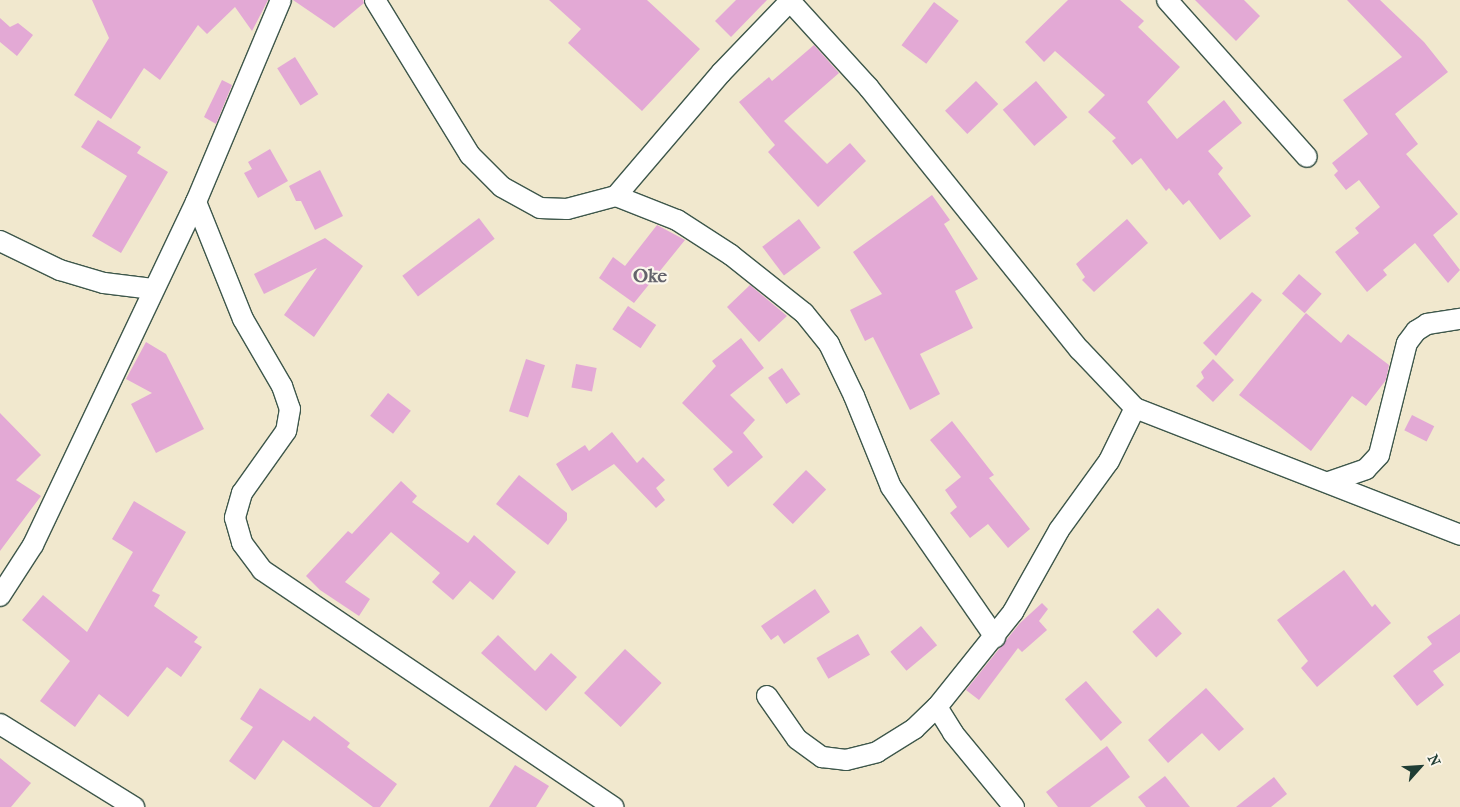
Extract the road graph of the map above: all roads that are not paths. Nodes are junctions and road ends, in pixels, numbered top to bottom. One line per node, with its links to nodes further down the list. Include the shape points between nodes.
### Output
1 (281, 0): 7 (street)
2 (375, 0): 6 (street, via 464,146 502,187 540,208 567,209)
3 (790, 0): 6 (street); 11 (street, via 869,88 1080,350)
4 (1167, 0): 5 (street)
5 (1307, 157)
6 (616, 196): 15 (street, via 677,220 731,255 804,313 829,344 891,488)
7 (196, 202): 9 (street); 20 (street, via 242,319 282,386 290,409 286,431 242,493 235,518 242,543 262,570)
8 (0, 241): 9 (street, via 60,270 104,283)
9 (153, 288): 14 (street, via 32,545)
10 (1460, 319): 12 (street, via 1426,324 1416,331 1407,343 1379,455 1366,469)
11 (1135, 408): 12 (street); 15 (street, via 1109,461 1059,530 1013,612)
12 (1329, 482): 13 (street)
13 (1460, 535)
14 (0, 596)
15 (995, 637): 17 (street)
16 (767, 696): 17 (street, via 797,739 822,757 846,760 877,752 914,729)
17 (937, 706): 21 (street, via 953,733)
18 (0, 724): 19 (street)
19 (134, 807)
20 (614, 807)
21 (1014, 807)

